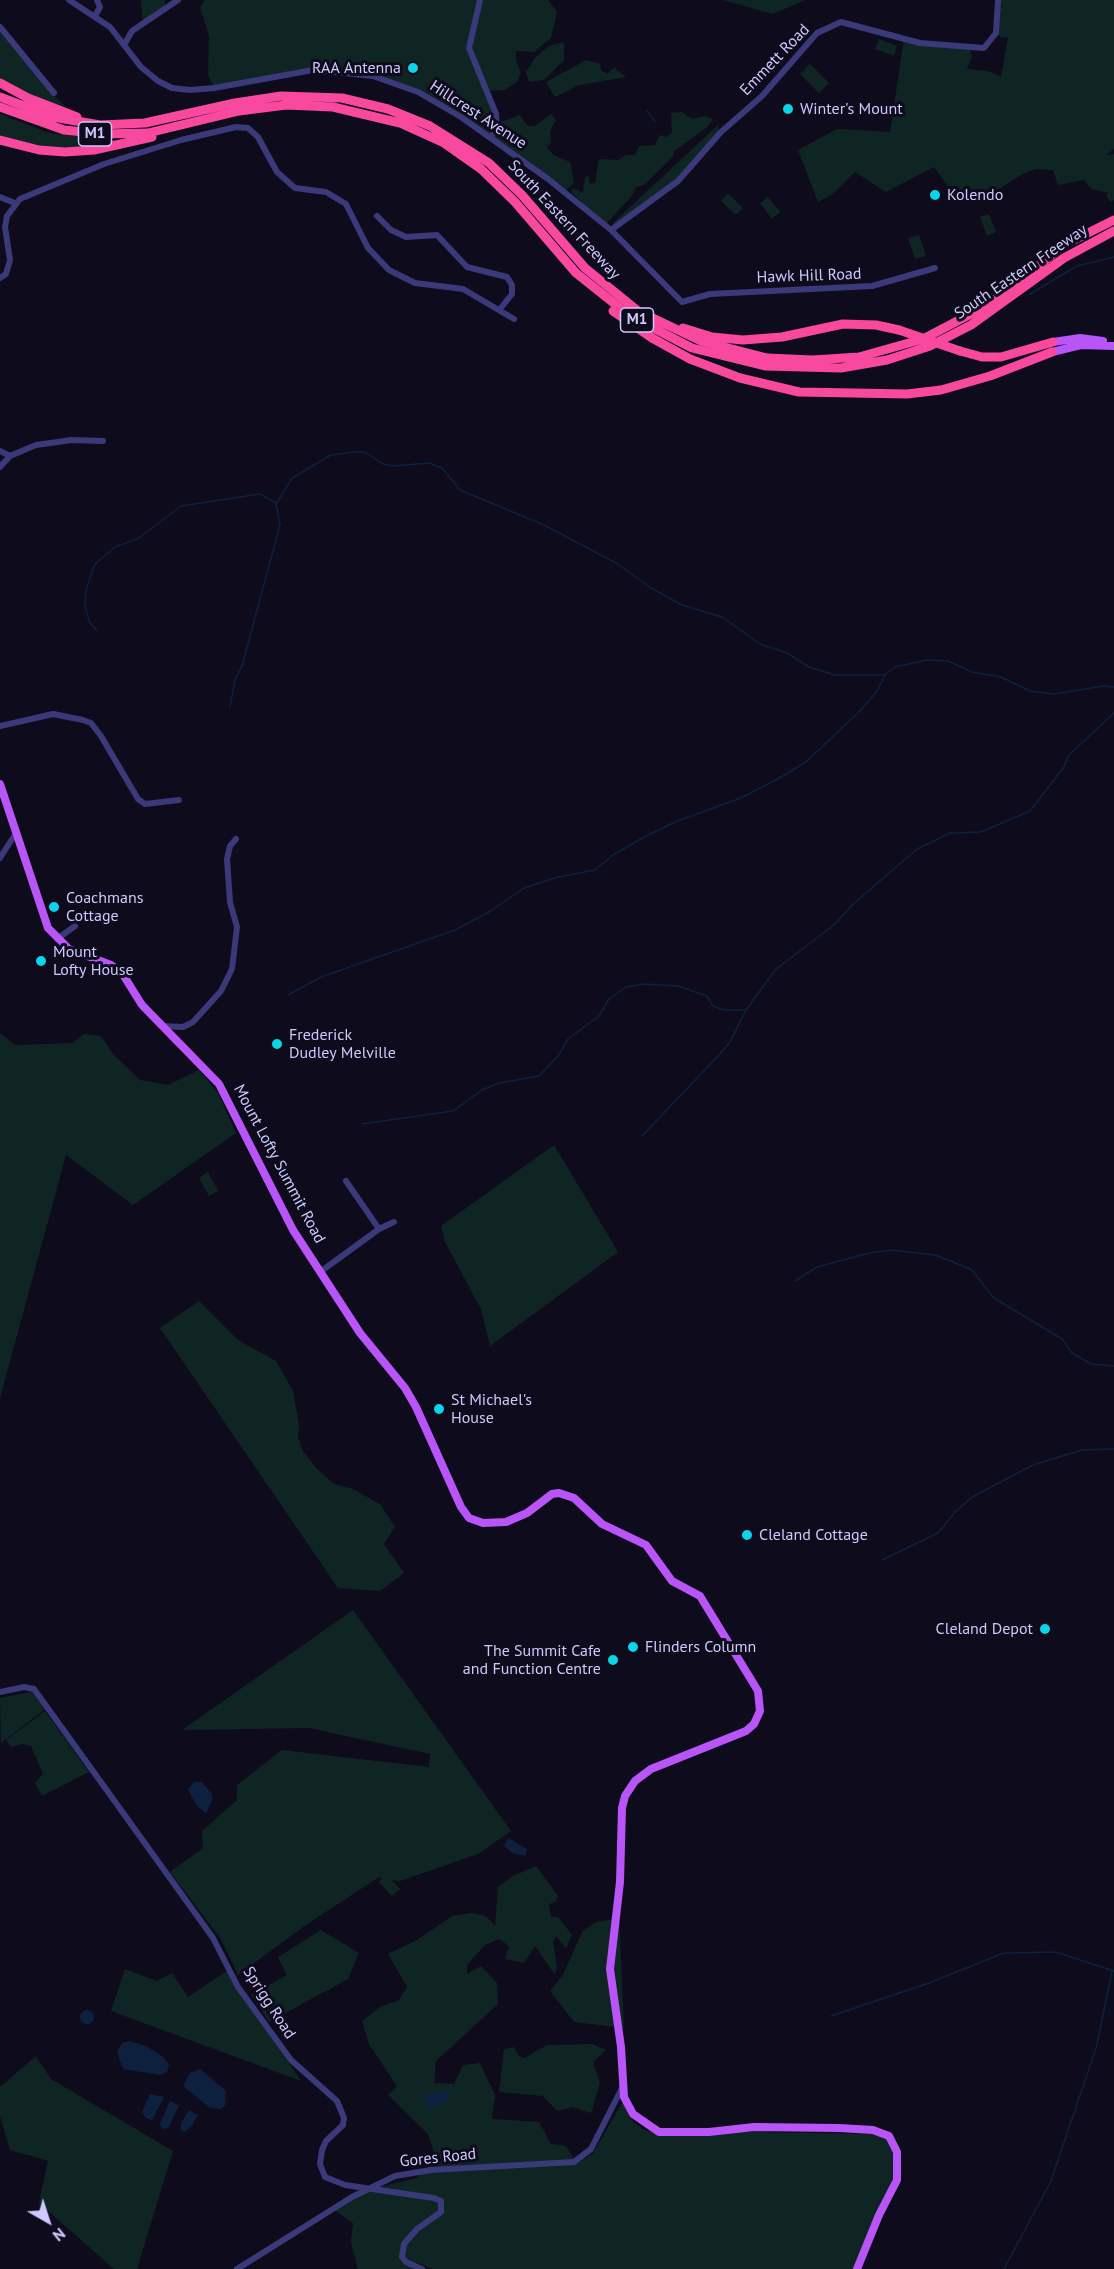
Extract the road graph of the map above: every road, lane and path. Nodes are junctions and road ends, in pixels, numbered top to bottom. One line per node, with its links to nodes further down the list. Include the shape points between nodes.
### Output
1 (69, 0): 6 (street, Hillcrest Avenue)
2 (97, 0): 6 (street, via 100,7)
3 (178, 0): 8 (street, via 132,31)
4 (480, 0): 15 (street, via 469,48 496,114 497,128)
5 (998, 0): 22 (street, Emmett Road, via 996,33 984,48 920,43 841,22 817,33 762,96 721,132 678,181)
6 (95, 16): 8 (street, Hillcrest Avenue)
7 (0, 27): 10 (street)
8 (124, 45): 15 (street, Hillcrest Avenue, via 141,67 158,81 177,89 214,88 313,70 376,77 418,92)
9 (0, 82): 13 (highway, via 76,117)
10 (54, 93)
11 (0, 97): 13 (highway, South Eastern Freeway / M1, via 76,122 122,125)
12 (0, 107): 14 (highway, South Eastern Freeway / M1, via 42,124 103,135 148,133)
13 (168, 120): 26 (highway, South Eastern Freeway / M1, via 246,101 291,96 342,98 409,117 452,137 489,163 585,268)
14 (194, 123): 16 (highway, M1, via 94,150 39,150); 18 (highway, South Eastern Freeway / M1, via 239,111 286,105 333,107 378,116 422,132 453,149)
15 (491, 137): 22 (street, Hillcrest Avenue)
16 (0, 140)
17 (0, 196): 19 (street)
18 (515, 201): 23 (highway, South Eastern Freeway / M1, via 576,273 649,328 711,354 788,369 864,364 930,346 971,325 1064,258); 31 (highway, via 573,276 623,319 690,358 766,386 812,393 922,393 990,376)
19 (15, 203): 25 (street, via 5,227 10,260); 28 (street, via 104,164 220,129 248,128 258,137 284,181 295,188 326,192 346,204 368,248 389,270 415,283 463,289)
20 (377, 216): 28 (street, via 391,230 406,237 436,235 467,267 507,277 512,294)
21 (1114, 220): 26 (highway, South Eastern Freeway / M1, via 1066,244 986,306 957,323 903,346 859,357 813,360 744,354 678,332)
22 (611, 230): 27 (street, Hillcrest Avenue)
23 (1114, 231)
24 (935, 268): 27 (street, Hawk Hill Road, via 872,286 721,294)
25 (2, 274)
26 (618, 298): 31 (highway, M1, bridge, via 680,327 712,337 758,340 859,323 899,330 982,357)
27 (682, 302)
28 (500, 309): 29 (street)
29 (514, 319)
30 (1114, 344): 31 (main road)
31 (1053, 347)
32 (103, 441): 34 (street, via 72,440 36,446)
33 (0, 451): 34 (street)
34 (10, 456): 35 (street)
35 (0, 467)
36 (0, 726): 38 (street, via 53,714 91,723 138,799 145,804)
37 (0, 784): 39 (main road, Mount Lofty Summit Road)
38 (179, 800)
39 (18, 835): 41 (street); 43 (main road, Mount Lofty Summit Road, via 43,917)
40 (236, 839): 44 (street, via 227,859 230,902 237,927 232,969 221,991 193,1022 183,1027)
41 (0, 858)
42 (75, 926): 43 (street)
43 (57, 939): 44 (main road, Mount Lofty Summit Road, via 69,949 116,968)
44 (162, 1026): 48 (main road, Mount Lofty Summit Road, via 226,1094 289,1222)
45 (346, 1181): 47 (street)
46 (394, 1222): 47 (street)
47 (379, 1229): 48 (street)
48 (320, 1272): 50 (main road, Mount Lofty Summit Road, via 360,1333 405,1388 469,1518 483,1523 506,1522 527,1513 552,1494 574,1497 602,1524 646,1545 672,1581 699,1596 758,1691 760,1711 746,1731 651,1769 635,1781 625,1796 620,1882 610,1956)
49 (0, 1692): 51 (street, Sprigg Road, via 30,1687 37,1694 213,1938 238,1987 291,2060 337,2101 345,2118 322,2150 320,2164 325,2177)
50 (624, 2085): 51 (street, Gores Road, via 591,2149 574,2162 431,2169 395,2176); 54 (main road, Mount Lofty Summit Road, via 624,2097 633,2114 659,2132 839,2128 873,2130 889,2136 897,2152 897,2180)
51 (369, 2189): 52 (street, Gores Road); 53 (street, Sprigg Road, via 441,2201 441,2212 404,2244 402,2257)
52 (237, 2269)
53 (422, 2269)
54 (857, 2269)

